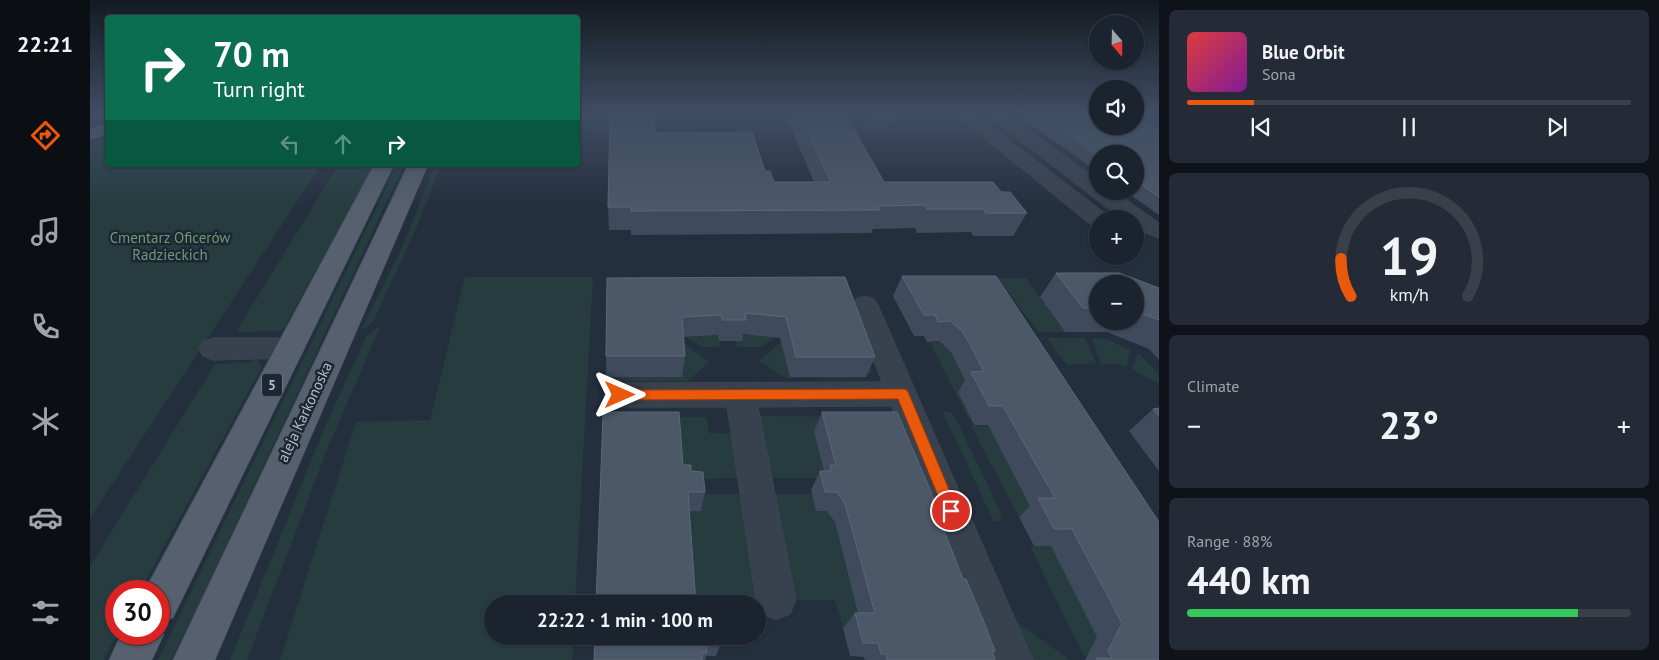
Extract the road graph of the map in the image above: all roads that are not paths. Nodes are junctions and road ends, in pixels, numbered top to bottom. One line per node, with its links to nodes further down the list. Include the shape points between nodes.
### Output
1 (1003, 145): 7 (street)
2 (1037, 145): 5 (street)
3 (383, 167): 10 (main road, 5)
4 (417, 167): 19 (main road, aleja Karkonoska)
5 (1089, 183)
6 (1112, 200): 8 (street, via 1146,226)
7 (1089, 212)
8 (1159, 231)
9 (865, 305): 13 (street)
10 (291, 348): 11 (street); 15 (main road, 5)
11 (213, 349)
12 (740, 394): 13 (street); 14 (street); 16 (street)
13 (903, 394): 20 (street)
14 (620, 395)
15 (170, 583)
16 (776, 600)
17 (138, 645): 18 (main road)
18 (130, 660)
19 (194, 660)
20 (1012, 660)

